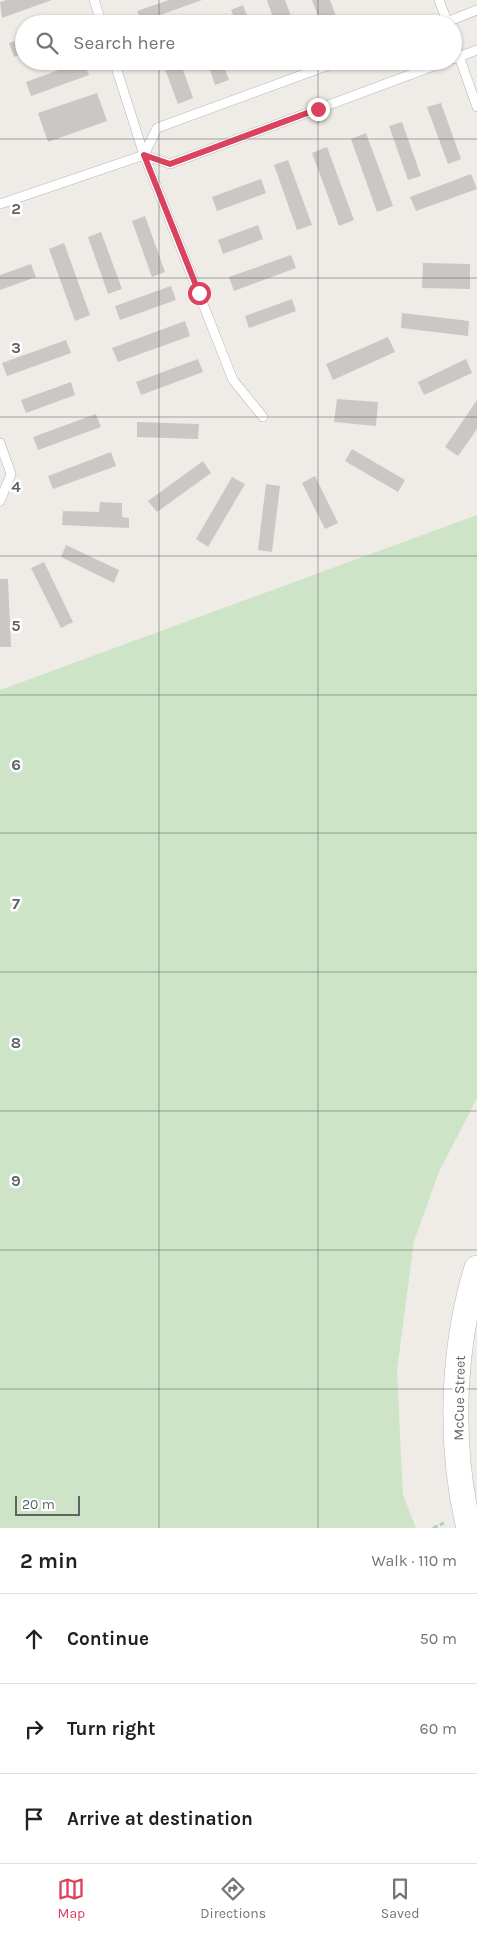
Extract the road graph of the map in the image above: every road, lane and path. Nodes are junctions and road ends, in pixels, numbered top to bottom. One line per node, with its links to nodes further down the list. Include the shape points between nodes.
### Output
1 (94, 0): 4 (lane)
2 (439, 0): 5 (lane)
3 (477, 10): 6 (lane)
4 (99, 15)
5 (444, 15)
6 (462, 16)
7 (477, 50): 8 (lane)
8 (462, 56)
9 (117, 70): 14 (lane)
10 (315, 70): 14 (lane, via 157,128)
11 (423, 70): 14 (lane, via 170,164)
12 (461, 70): 13 (lane)
13 (477, 107)
14 (144, 155): 15 (lane); 16 (lane, via 233,380)
15 (0, 204)
16 (263, 417)
17 (0, 443): 18 (lane, via 12,474)
18 (0, 500)
19 (477, 1268): 20 (main road, McCue Street, via 461,1345 456,1408 458,1460)
20 (469, 1528)

